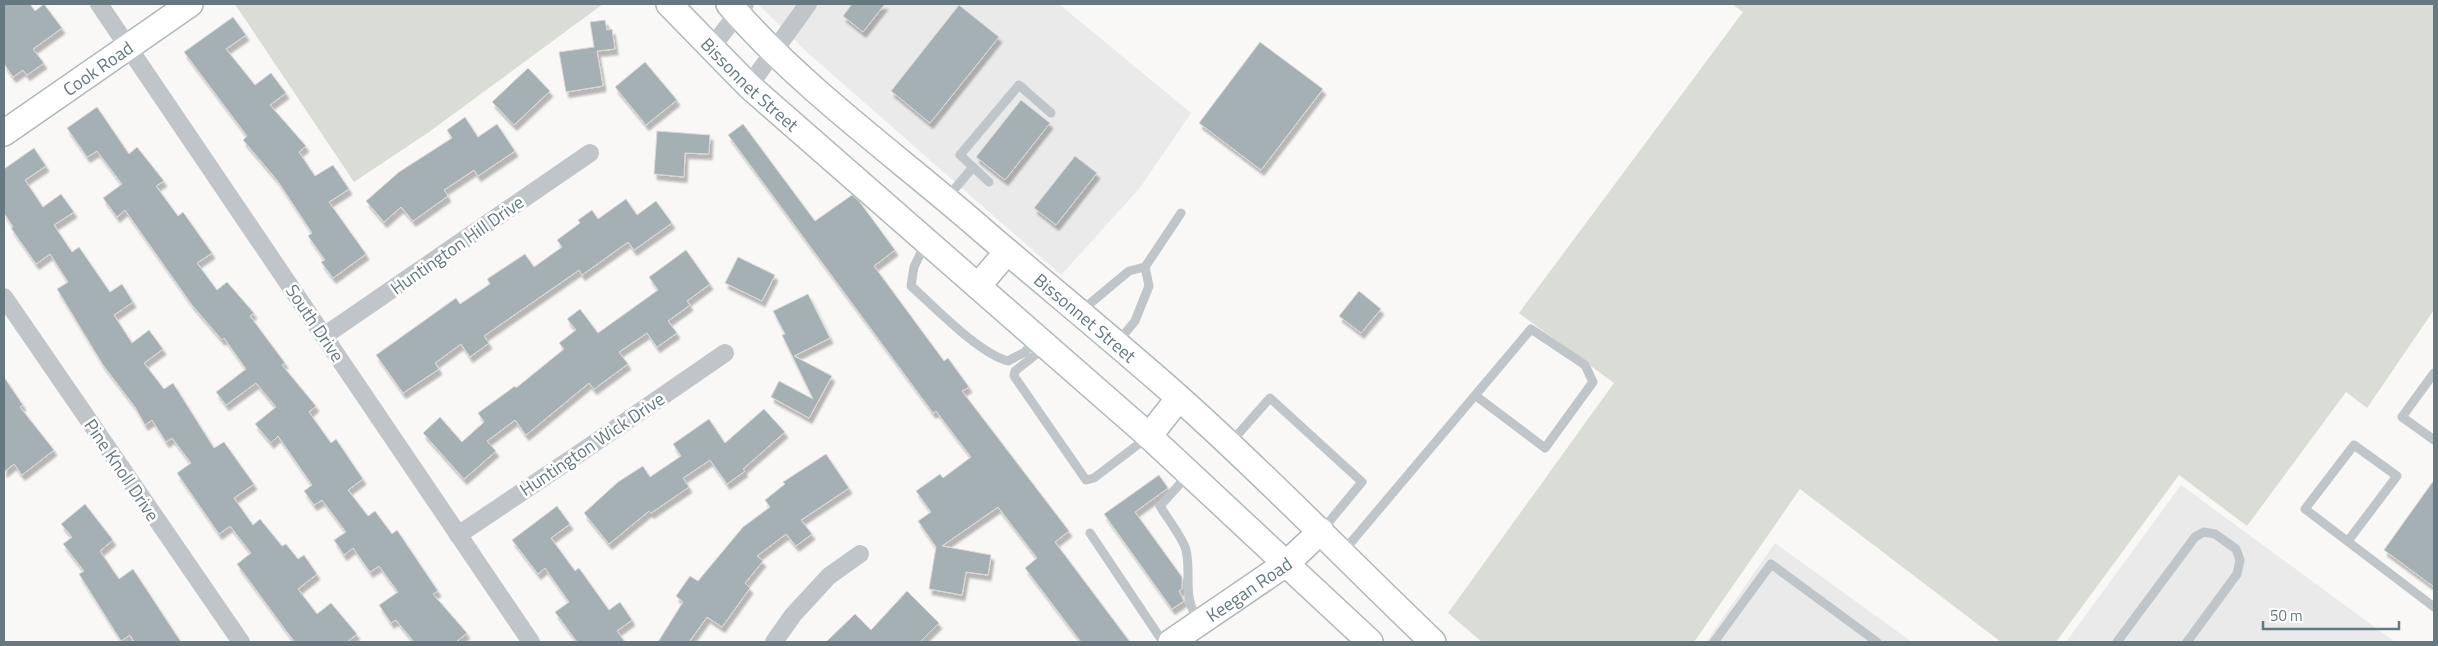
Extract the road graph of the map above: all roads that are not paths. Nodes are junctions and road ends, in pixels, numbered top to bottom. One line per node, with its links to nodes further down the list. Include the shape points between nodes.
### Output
1 (99, 4): 6 (street, South Drive)
2 (190, 4): 6 (main road, Cook Road)
3 (669, 4): 7 (main road, Bissonnet Street)
4 (808, 4): 8 (street)
5 (737, 7): 7 (street); 8 (main road, Bissonnet Street)
6 (128, 47): 11 (main road, Cook Road); 23 (street, South Drive)
7 (711, 48): 9 (main road, Bissonnet Street)
8 (773, 50): 9 (street); 15 (main road, Bissonnet Street, via 834,106)
9 (749, 86): 17 (main road, Bissonnet Street)
10 (1051, 113): 13 (lane, via 1019,85 960,155)
11 (4, 133)
12 (590, 153): 23 (street, Huntington Hill Drive)
13 (973, 167): 14 (lane); 15 (lane)
14 (989, 182)
15 (946, 199): 18 (main road, Bissonnet Street)
16 (1181, 213): 19 (lane)
17 (926, 241): 20 (main road, Bissonnet Street); 24 (lane, via 914,267 911,286 972,340 997,358 1008,361)
18 (1008, 252): 20 (main road); 22 (main road, Bissonnet Street)
19 (1145, 267): 22 (lane, via 1129,271); 25 (lane, via 1149,286 1135,321)
20 (978, 286): 24 (main road, Bissonnet Street)
21 (4, 297): 43 (street, Pine Knoll Drive)
22 (1079, 313): 25 (main road, Bissonnet Street)
23 (324, 336): 36 (street, South Drive)
24 (1041, 342): 30 (main road, Bissonnet Street); 30 (lane, via 1014,376 1086,480 1094,478)
25 (1116, 344): 29 (main road, Bissonnet Street)
26 (725, 353): 36 (street, Huntington Wick Drive)
27 (2434, 373): 31 (lane, via 2402,417)
28 (1476, 396): 28 (lane, via 1545,448 1593,382 1585,365 1531,329); 38 (lane)
29 (1179, 398): 30 (main road); 32 (main road, Bissonnet Street)
30 (1149, 436): 33 (main road, Bissonnet Street)
31 (2434, 440)
32 (1228, 445): 34 (main road, Bissonnet Street); 34 (lane, via 1270,398 1362,482)
33 (1190, 473): 40 (main road, Bissonnet Street); 42 (lane, via 1160,506 1185,548 1190,588 1187,599)
34 (1321, 531): 38 (main road, Bissonnet Street); 40 (main road, Keegan Road)
35 (1090, 533): 46 (lane)
36 (458, 535): 44 (street, South Drive)
37 (2348, 541): 37 (lane, via 2305,509 2354,444 2397,476); 41 (lane)
38 (1342, 553): 49 (main road, Bissonnet Street)
39 (860, 554): 45 (street, via 829,576 793,615)
40 (1287, 563): 42 (main road, Keegan Road); 48 (main road, Bissonnet Street)
41 (2434, 607)
42 (1201, 622): 47 (main road, Keegan Road)
43 (241, 642)
44 (531, 642)
45 (774, 642)
46 (1163, 642)
47 (1171, 642)
48 (1370, 642)
49 (1433, 642)
50 (1714, 642): 51 (lane, via 1772,564)
51 (1877, 642)
52 (2117, 642): 53 (lane, via 2195,537 2204,532 2215,534 2236,549 2240,560 2237,574)
53 (2187, 642)

